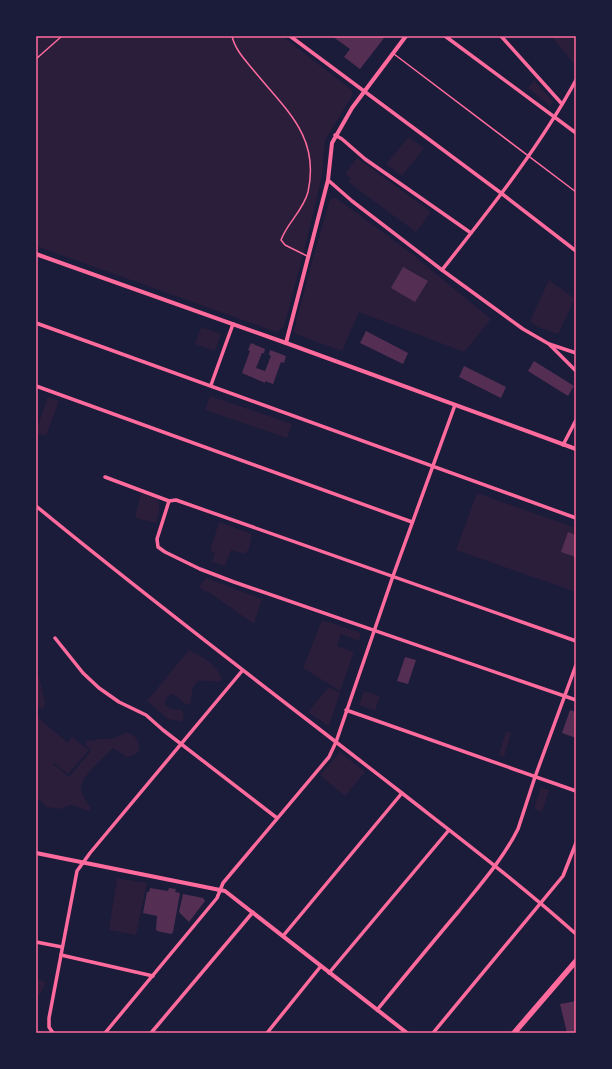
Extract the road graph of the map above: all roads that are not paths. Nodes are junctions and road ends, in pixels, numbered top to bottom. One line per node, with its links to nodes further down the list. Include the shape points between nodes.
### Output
1 (62, 36): 8 (lane)
2 (232, 36): 22 (lane, via 245,60 294,119 305,138 311,172 308,194 280,240)
3 (290, 36): 10 (street)
4 (406, 36): 7 (street)
5 (445, 36): 12 (street)
6 (501, 36): 11 (street)
7 (393, 53): 10 (street); 15 (lane)
8 (36, 59)
9 (576, 80): 11 (street)
10 (364, 92): 14 (street); 18 (street)
11 (562, 104): 12 (street)
12 (555, 117): 13 (street); 15 (street)
13 (576, 132)
14 (336, 135): 16 (street, via 332,143); 19 (street, via 365,159)
15 (529, 156): 17 (lane); 18 (street)
16 (328, 180): 22 (street); 23 (street)
17 (576, 192)
18 (501, 193): 19 (street); 20 (street)
19 (471, 233): 23 (street)
20 (576, 251)
21 (36, 254): 25 (street)
22 (308, 256): 26 (street)
23 (442, 270): 27 (street, via 523,329)
24 (36, 323): 30 (street)
25 (233, 324): 26 (street); 30 (street)
26 (286, 343): 32 (street)
27 (549, 344): 28 (street); 29 (street)
28 (576, 352)
29 (576, 371)
30 (211, 385): 36 (street)
31 (36, 386): 41 (street)
32 (455, 405): 34 (street); 36 (street)
33 (576, 420): 34 (street)
34 (563, 445): 35 (street)
35 (576, 449)
36 (432, 466): 40 (street); 41 (street)
37 (105, 477): 38 (street)
38 (169, 501): 42 (street, via 176,500); 43 (street, via 158,539 158,547 165,552 200,570)
39 (36, 506): 47 (street)
40 (576, 518)
41 (412, 522): 42 (street)
42 (392, 576): 43 (street); 45 (street)
43 (373, 631): 48 (street); 50 (street)
44 (55, 638): 52 (street, via 98,688 146,715)
45 (576, 641)
46 (576, 665): 48 (street)
47 (242, 671): 51 (street); 52 (street)
48 (564, 696): 49 (street); 53 (street)
49 (576, 700)
50 (346, 710): 51 (street); 53 (street)
51 (336, 742): 55 (street); 56 (street, via 329,757)
52 (181, 743): 56 (street); 60 (street)
53 (535, 777): 54 (street); 61 (street, via 518,829)
54 (576, 791)
55 (402, 793): 57 (street); 66 (street)
56 (277, 818): 62 (street, via 223,884)
57 (449, 830): 61 (street); 72 (street)
58 (576, 843): 63 (street, via 563,876)
59 (36, 853): 60 (street)
60 (83, 862): 62 (street); 68 (street, via 76,871)
61 (495, 866): 63 (street); 74 (street)
62 (221, 890): 64 (street, via 226,891); 73 (street)
63 (541, 903): 65 (street); 80 (street)
64 (253, 912): 66 (street); 77 (street)
65 (576, 934)
66 (283, 936): 71 (street)
67 (36, 942): 68 (street)
68 (62, 947): 69 (street)
69 (61, 955): 73 (street); 75 (street, via 49,1018 49,1027)
70 (576, 961): 81 (main road)
71 (321, 966): 72 (street); 78 (street)
72 (329, 973): 74 (street)
73 (153, 976): 76 (street)
74 (376, 1010): 79 (street)
75 (53, 1033)
76 (105, 1033)
77 (151, 1033)
78 (267, 1033)
79 (407, 1033)
80 (433, 1033)
81 (514, 1033)

